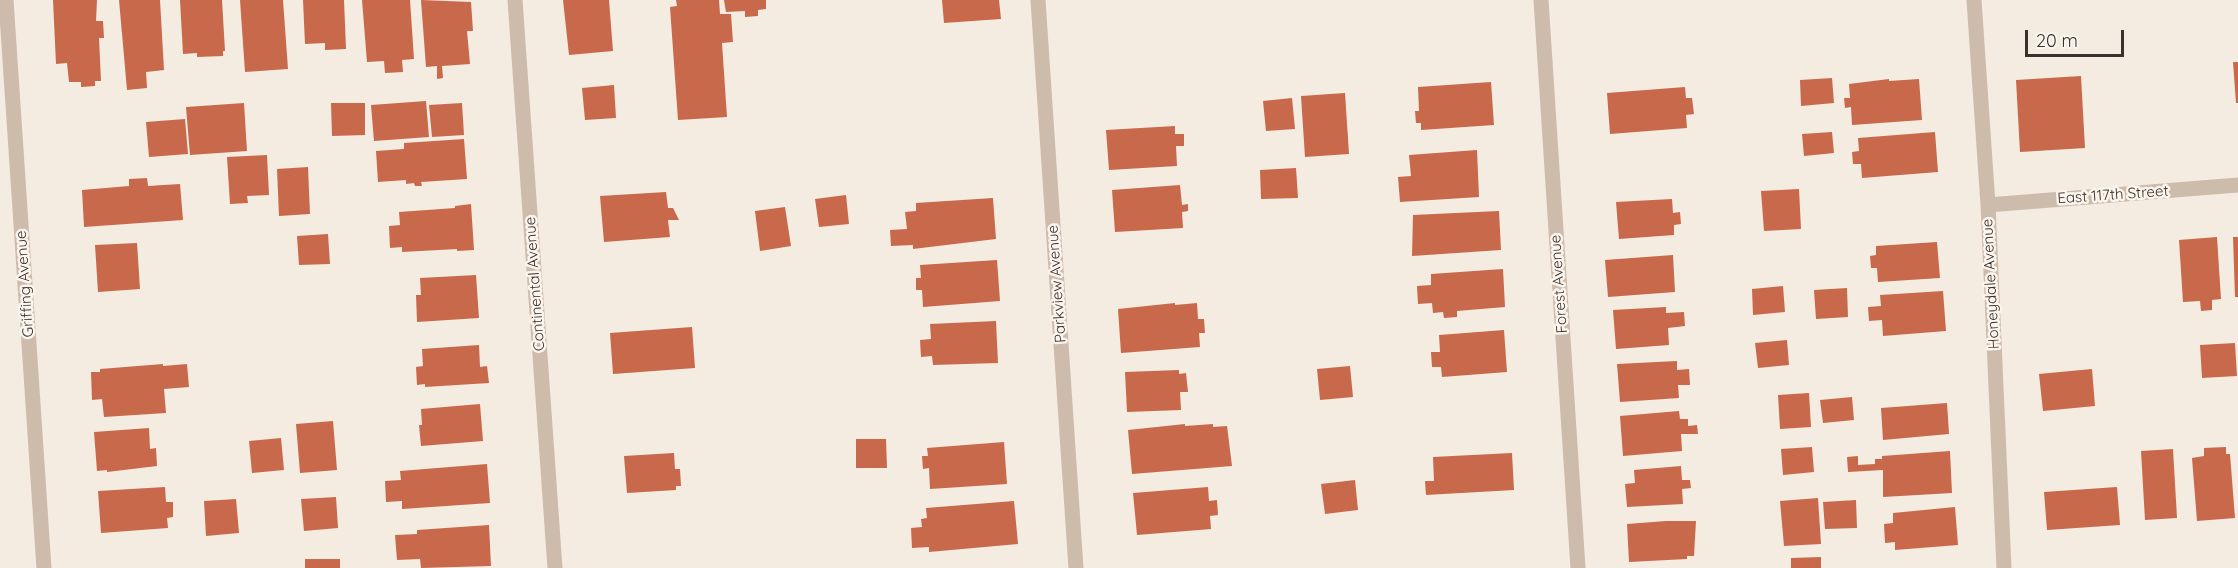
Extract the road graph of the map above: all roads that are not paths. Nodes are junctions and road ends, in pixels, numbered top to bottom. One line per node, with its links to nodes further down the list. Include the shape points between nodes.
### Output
1 (6, 0): 8 (street, Griffing Avenue)
2 (515, 0): 9 (street, Continental Avenue)
3 (1038, 0): 10 (street, Parkview Avenue)
4 (1541, 0): 11 (street, Forest Avenue)
5 (1974, 0): 7 (street, Honeydale Avenue)
6 (2238, 185): 7 (street, East 117th Street)
7 (1988, 205): 12 (street, Honeydale Avenue)
8 (44, 568)
9 (555, 568)
10 (1076, 568)
11 (1578, 568)
12 (2004, 568)

